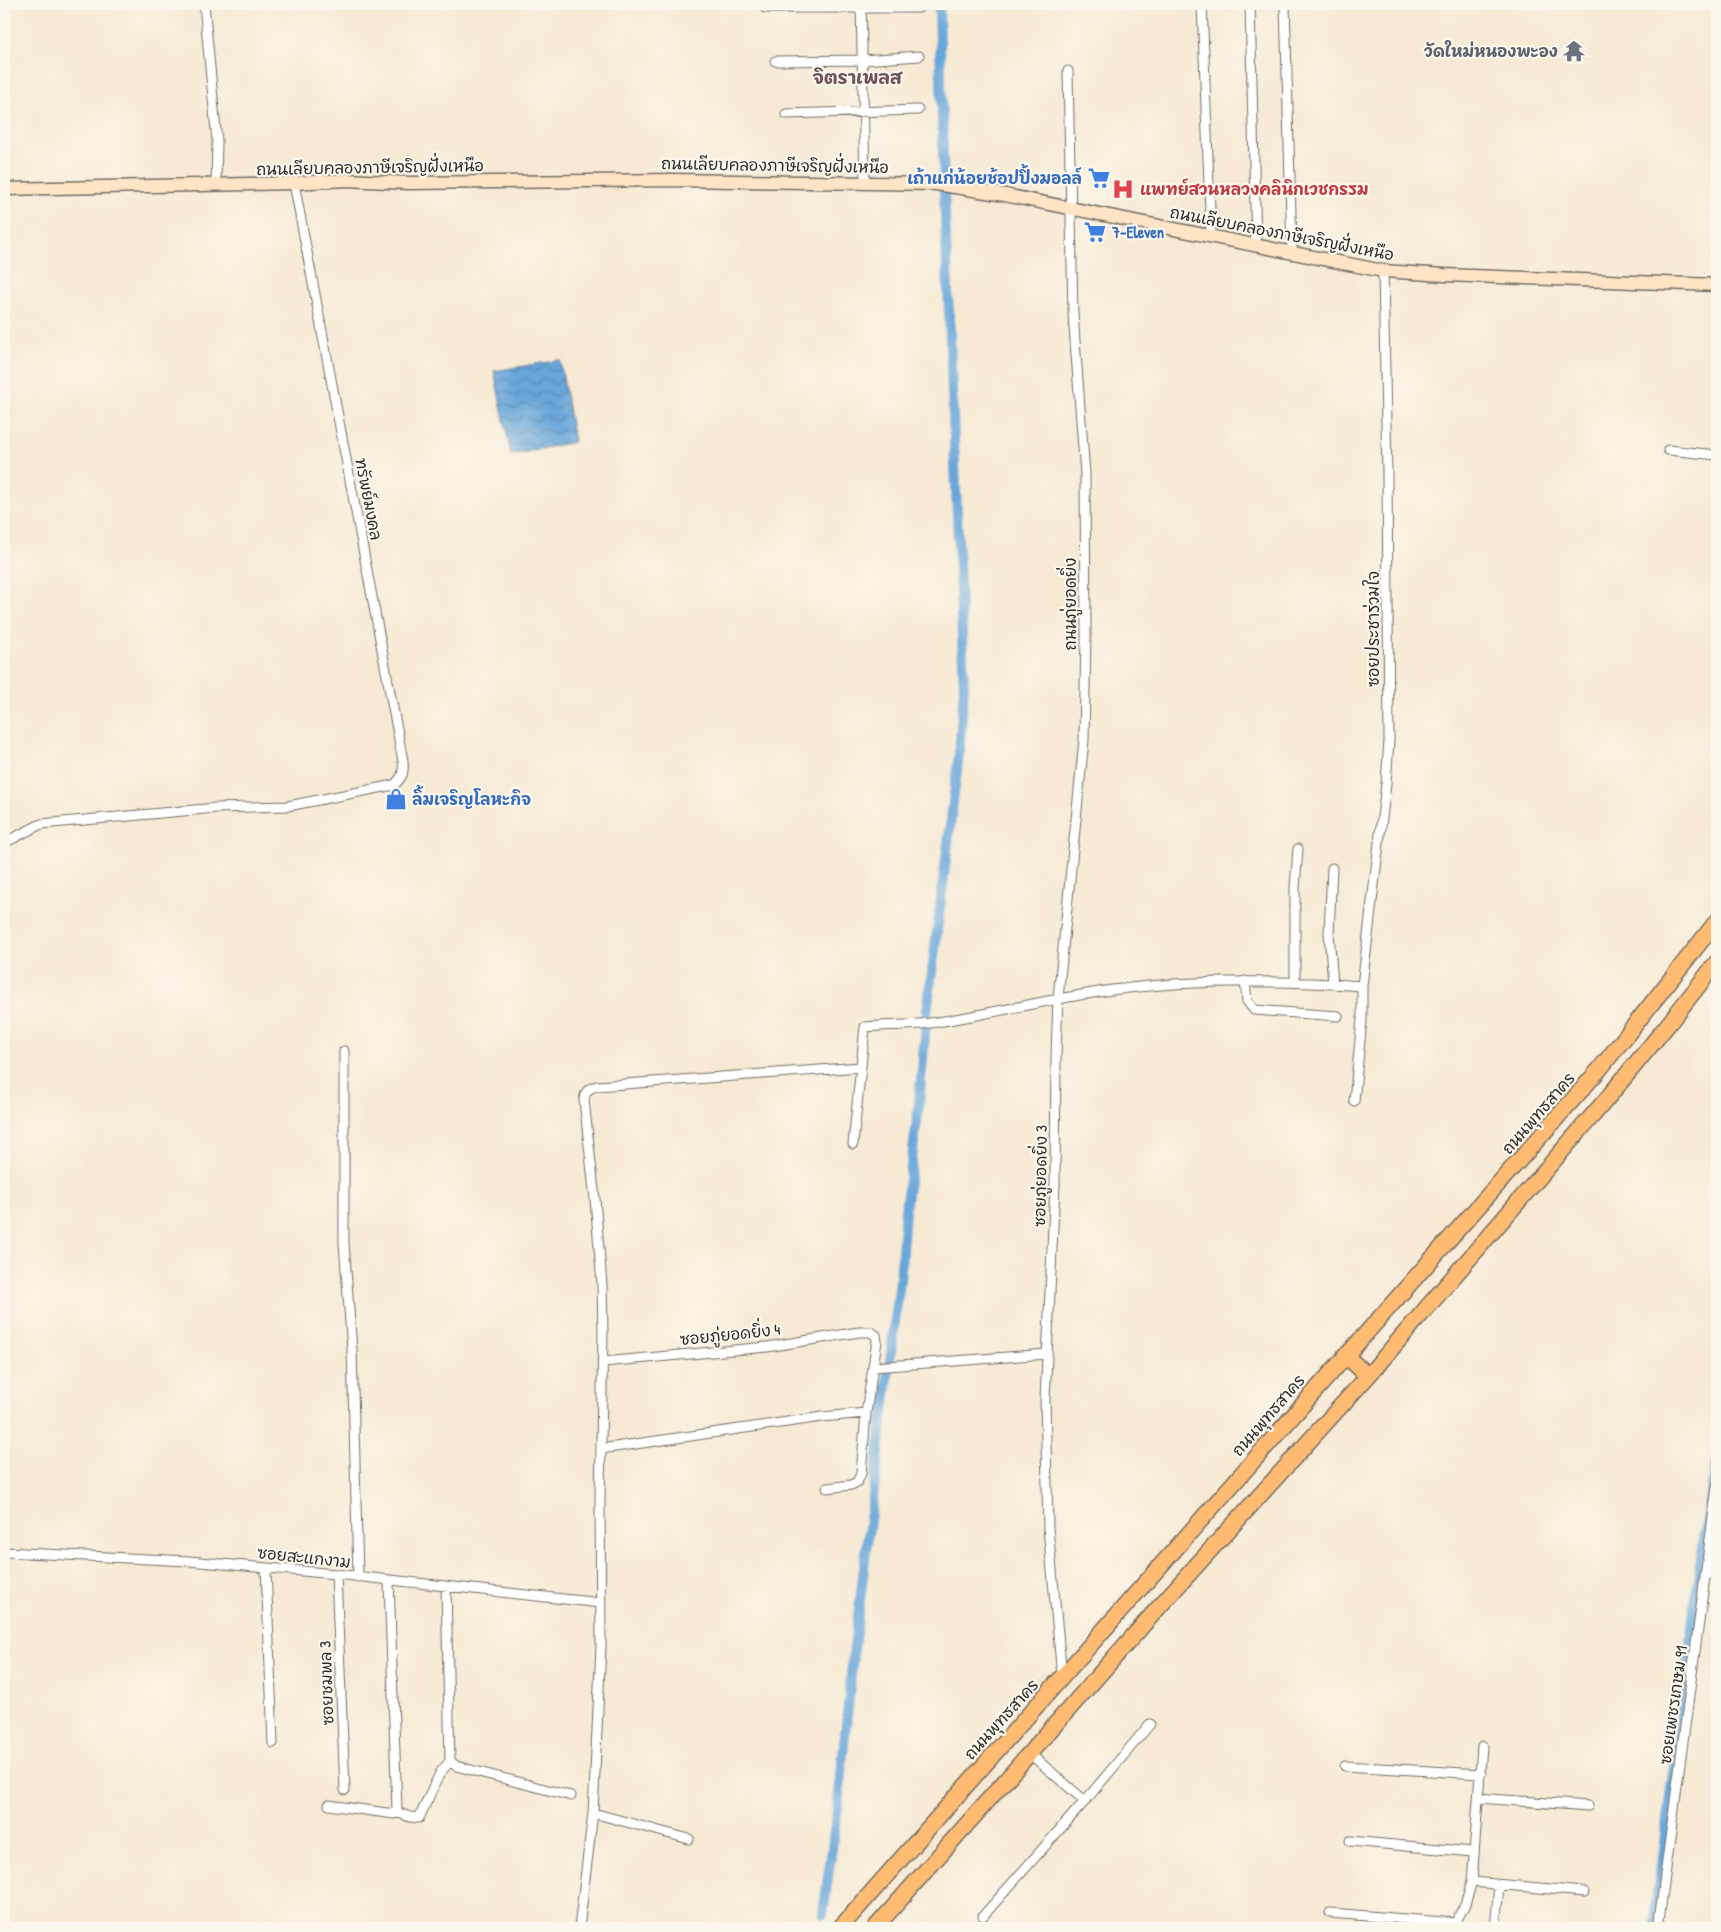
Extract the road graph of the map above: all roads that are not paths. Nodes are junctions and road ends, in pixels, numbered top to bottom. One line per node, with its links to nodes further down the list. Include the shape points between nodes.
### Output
1 (204, 4): 16 (street, via 217,141)
2 (1202, 4): 20 (street)
3 (1250, 4): 21 (street)
4 (1285, 4): 22 (street)
5 (861, 6): 6 (street); 7 (street); 9 (street)
6 (765, 8)
7 (918, 8)
8 (918, 56): 9 (street)
9 (863, 60): 10 (street); 13 (street)
10 (775, 61)
11 (1068, 71): 19 (street, ถนนภู่ยอดยิ่ง)
12 (918, 110): 13 (street)
13 (864, 111): 14 (street); 15 (street)
14 (786, 114)
15 (865, 182): 17 (main road, ถนนเลียบคลองภาษีเจริญฝั่งเหนือ, via 409,183 346,180); 19 (main road, ถนนเลียบคลองภาษีเจริญฝั่งเหนือ, via 949,185)
16 (216, 184): 17 (main road, ถนนเลียบคลองภาษีเจริญฝั่งเหนือ); 18 (main road, ถนนเลียบคลองภาษีเจริญฝั่งเหนือ)
17 (294, 184): 27 (street, ทรัพย์มงคล, via 403,761 402,778 394,785 288,806 216,808 41,824)
18 (4, 189)
19 (1071, 208): 20 (main road, ถนนเลียบคลองภาษีเจริญฝั่งเหนือ); 36 (street, ถนนภู่ยอดยิ่ง, via 1073,314 1085,474 1086,636 1084,740)
20 (1211, 236): 21 (main road, ถนนเลียบคลองภาษีเจริญฝั่งเหนือ)
21 (1256, 245): 22 (main road, ถนนเลียบคลองภาษีเจริญฝั่งเหนือ)
22 (1292, 251): 23 (main road, ถนนเลียบคลองภาษีเจริญฝั่งเหนือ)
23 (1383, 270): 24 (main road, ถนนเลียบคลองภาษีเจริญฝั่งเหนือ); 35 (street, ซอยประชาร่วมใจ, via 1389,740)
24 (1717, 285)
25 (1668, 450): 26 (street)
26 (1717, 455)
27 (4, 843)
28 (1298, 849): 33 (street)
29 (1332, 868): 34 (street, via 1329,933)
30 (1717, 921): 43 (main road, ถนนพุทธสาคร, via 1599,1070)
31 (1717, 962): 46 (main road, via 1605,1101)
32 (1245, 981): 33 (street); 36 (street, via 1114,990); 37 (street, via 1247,1001 1254,1010)
33 (1295, 981): 34 (street)
34 (1333, 984): 35 (street)
35 (1362, 986): 40 (street, ซอยประชาร่วมใจ)
36 (1058, 998): 39 (street, via 936,1022 865,1027); 42 (street, ซอยภู่ยอดยิ่ง 3, via 1055,1184)
37 (1338, 1016)
38 (344, 1050): 56 (street, via 344,1244 352,1349)
39 (861, 1066): 41 (street); 44 (street, via 597,1086 585,1093 602,1285)
40 (1354, 1101)
41 (853, 1144)
42 (1047, 1354): 45 (street); 60 (street, ซอยภู่ยอดยิ่ง 3, via 1045,1454 1048,1528)
43 (1345, 1355): 46 (main road); 60 (main road, ถนนพุทธสาคร)
44 (603, 1362): 45 (street, ซอยภู่ยอดยิ่ง 4, via 767,1347 870,1332 876,1335 877,1341); 48 (street)
45 (874, 1367): 47 (street)
46 (1368, 1376): 64 (main road)
47 (866, 1413): 48 (street, via 822,1416); 50 (street, via 861,1474 857,1482)
48 (602, 1449): 59 (street)
49 (1717, 1487): 53 (street, ซอยเพชรเกษม 91)
50 (827, 1488)
51 (4, 1552): 52 (street, ซอยสะแกงาม, via 189,1560)
52 (266, 1568): 54 (street, ซอยสะแกงาม); 62 (street)
53 (1706, 1573): 55 (street); 89 (street, ซอยเพชรเกษม 91)
54 (336, 1574): 56 (street, ซอยสะแกงาม); 68 (street, ซอยชมพล 3)
55 (1717, 1575)
56 (358, 1577): 57 (street, ซอยสะแกงาม)
57 (390, 1581): 58 (street, ซอยสะแกงาม); 74 (street)
58 (446, 1587): 59 (street, ซอยสะแกงาม); 65 (street)
59 (601, 1603): 75 (street)
60 (1062, 1677): 86 (main road, ถนนพุทธสาคร)
61 (1150, 1724): 71 (street)
62 (273, 1743)
63 (1482, 1746): 67 (street)
64 (1029, 1753): 71 (street); 87 (main road)
65 (450, 1761): 69 (street, via 456,1766); 74 (street, via 440,1773 419,1818)
66 (1345, 1766): 67 (street)
67 (1481, 1774): 70 (street)
68 (345, 1790)
69 (571, 1796)
70 (1479, 1798): 73 (street); 78 (street)
71 (1085, 1801): 83 (street)
72 (330, 1805): 74 (street)
73 (1588, 1806)
74 (396, 1812)
75 (592, 1813): 76 (street); 85 (street)
76 (689, 1839)
77 (1350, 1840): 78 (street)
78 (1473, 1852): 79 (street)
79 (1472, 1882): 80 (street); 84 (street)
80 (1499, 1885): 81 (street); 88 (street)
81 (1584, 1892)
82 (1330, 1913): 84 (street)
83 (982, 1916)
84 (1455, 1926)
85 (578, 1928)
86 (840, 1928)
87 (875, 1928)
88 (1495, 1928)
89 (1658, 1928)

